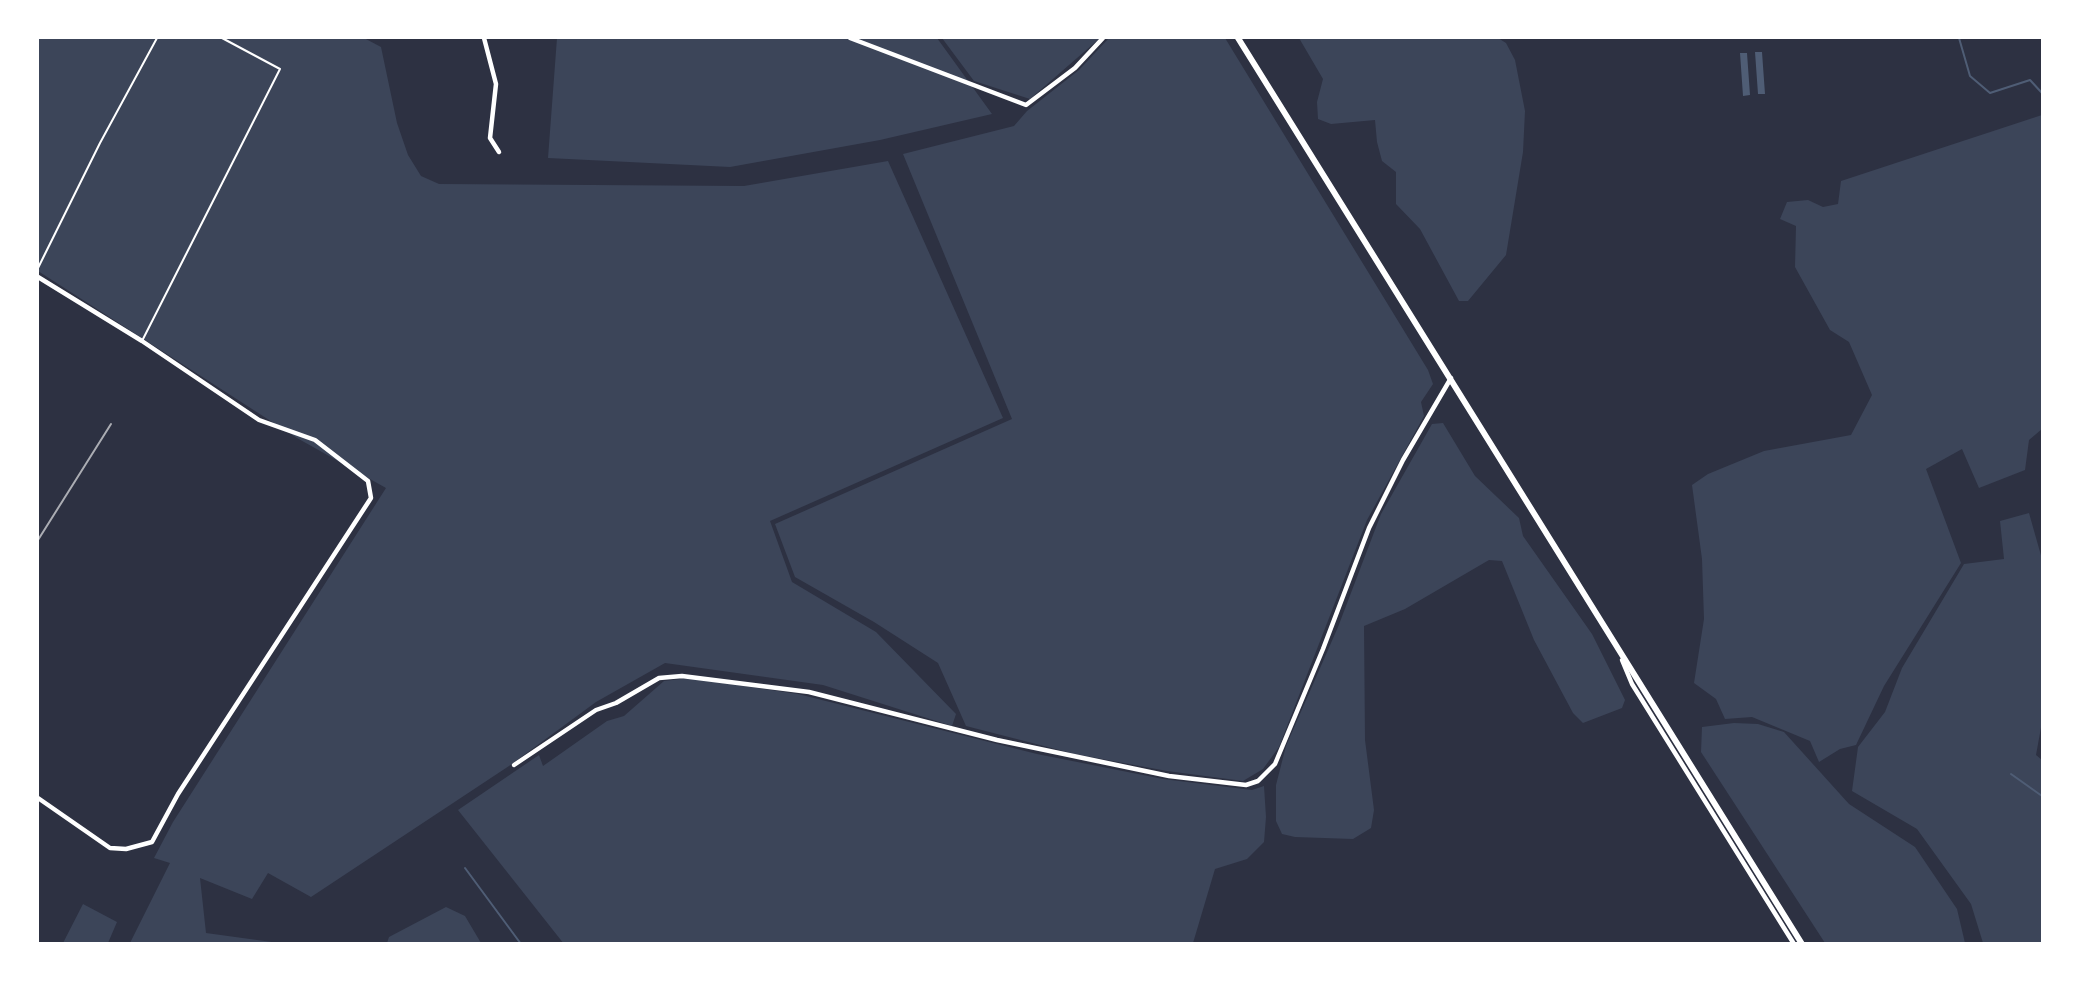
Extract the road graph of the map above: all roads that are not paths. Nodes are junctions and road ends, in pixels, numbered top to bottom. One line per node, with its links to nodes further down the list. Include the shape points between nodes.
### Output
1 (157, 38): 8 (lane)
2 (222, 38): 10 (lane, via 280,69)
3 (484, 38): 7 (street, via 496,84 490,138)
4 (850, 38): 5 (street, via 1026,105 1075,68)
5 (1103, 38)
6 (1238, 38): 11 (main road)
7 (499, 152)
8 (38, 268)
9 (38, 277): 10 (street)
10 (142, 341): 14 (street, via 260,420 315,440 368,481 371,498 178,794 152,842 126,849 110,848)
11 (1451, 378): 12 (main road); 13 (street, via 1369,528 1275,764 1258,781 1246,785 1169,776 997,740 809,692 682,676 659,678 596,710)
12 (1617, 646): 15 (street, via 1632,684); 16 (main road)
13 (514, 765)
14 (38, 798)
15 (1794, 944)
16 (1802, 944)

